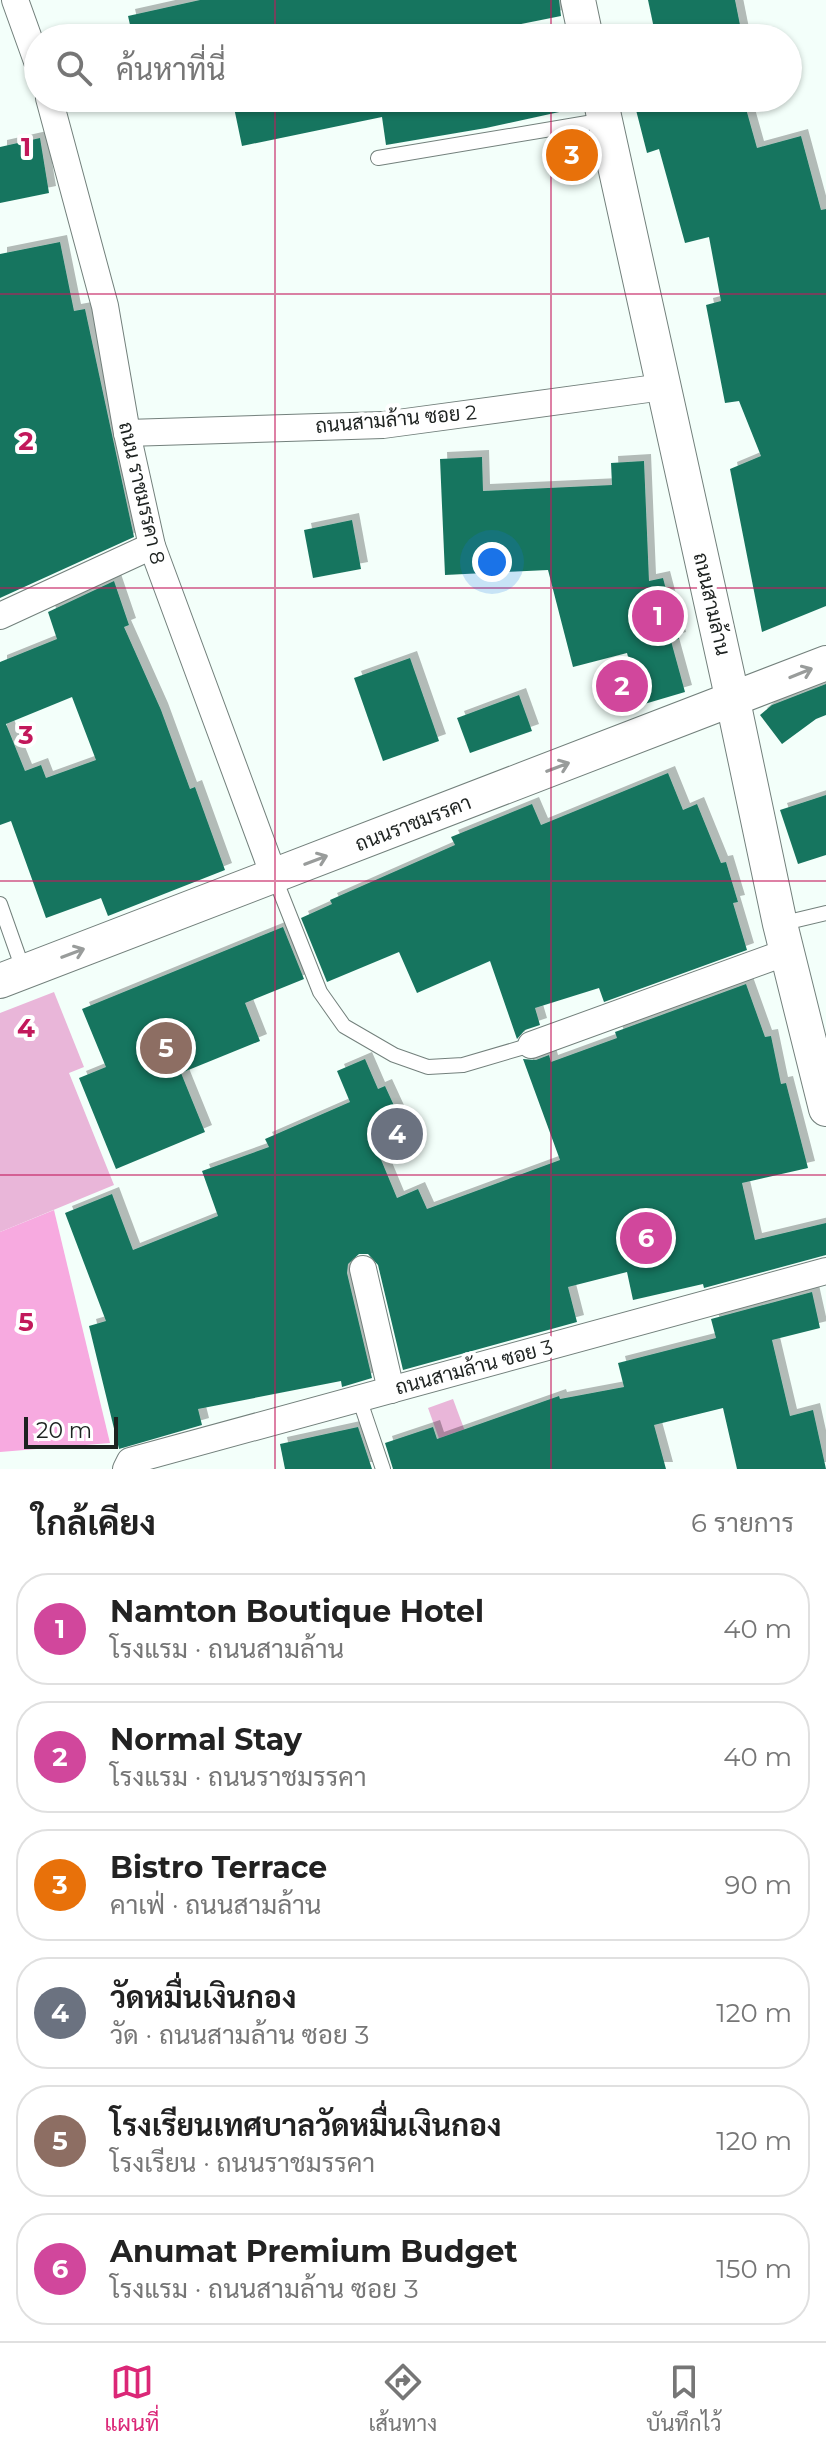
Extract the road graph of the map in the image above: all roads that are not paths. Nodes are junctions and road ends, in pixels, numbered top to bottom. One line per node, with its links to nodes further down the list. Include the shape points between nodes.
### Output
1 (15, 0): 4 (street)
2 (578, 0): 3 (street)
3 (583, 24)
4 (24, 25)
5 (53, 112): 10 (street, ถนน ราชมรรคา 8, via 105,306)
6 (588, 112): 8 (lane)
7 (603, 112): 9 (street, ถนนสามล้าน)
8 (378, 158)
9 (663, 387): 10 (street, ถนนสามล้าน ซอย 2, via 383,425); 14 (street, ถนนสามล้าน)
10 (127, 433): 11 (street, ถนน ราชมรรคา 8)
11 (152, 546): 12 (street); 15 (street, ถนน ราชมรรคา 8)
12 (0, 616)
13 (826, 663): 14 (street, ถนนราชมรรคา, one-way to 13)
14 (733, 701): 15 (street, ถนนราชมรรคา, one-way to 14); 18 (street, ถนนสามล้าน)
15 (274, 876): 19 (street, ถนนราชมรรคา, one-way to 15); 20 (lane, via 320,992 344,1026 394,1055 428,1067 463,1065)
16 (0, 904): 19 (lane)
17 (826, 913): 18 (lane)
18 (783, 938): 20 (street); 21 (street, ถนนสามล้าน)
19 (12, 977)
20 (531, 1045)
21 (826, 1109)
22 (363, 1269): 24 (street)
23 (826, 1271): 24 (street, ถนนสามล้าน ซอย 3)
24 (391, 1390): 25 (street, ถนนสามล้าน ซอย 3)
25 (359, 1398): 26 (street, ถนนสามล้าน ซอย 3, via 130,1461); 27 (lane)
26 (126, 1469)
27 (383, 1469)

